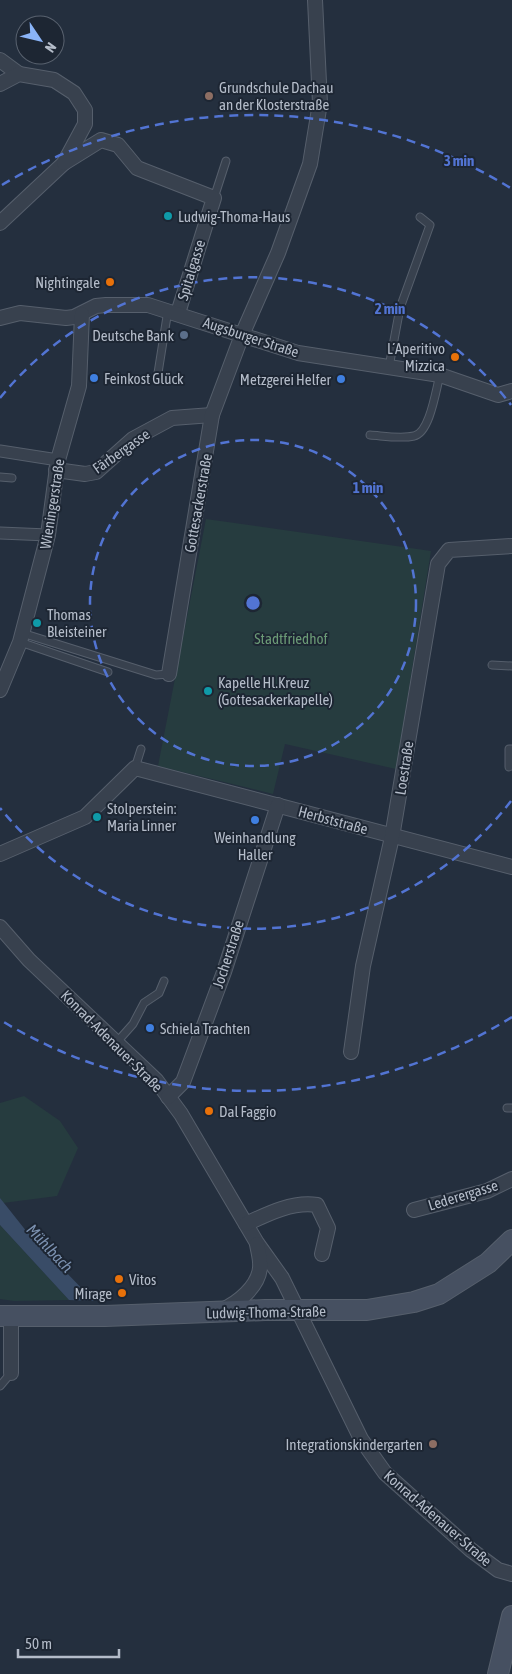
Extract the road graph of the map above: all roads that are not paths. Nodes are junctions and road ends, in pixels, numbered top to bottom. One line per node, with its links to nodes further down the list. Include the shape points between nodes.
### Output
1 (315, 0): 13 (street, Gottesackerstraße, via 319,111 310,164)
2 (0, 60): 3 (street)
3 (19, 74): 4 (street); 6 (street, via 54,80 74,93 85,110 85,124)
4 (0, 84)
5 (226, 161): 7 (lane, Spitalgasse)
6 (64, 163): 7 (street, via 100,140 118,145 137,168); 9 (street)
7 (214, 198): 10 (street, Spitalgasse)
8 (420, 217): 14 (lane, via 430,225 400,308)
9 (0, 223)
10 (173, 312): 11 (street, Augsburger Straße, via 148,305 122,304 96,306); 13 (street, Augsburger Straße); 15 (lane)
11 (82, 314): 12 (street, Augsburger Straße, via 66,318 20,313); 21 (street, Wieningerstraße, via 79,386)
12 (0, 318)
13 (242, 335): 14 (street, Augsburger Straße, via 298,353); 18 (street, Gottesackerstraße)
14 (389, 367): 16 (street, Augsburger Straße)
15 (158, 373)
16 (440, 375): 17 (street, Augsburger Straße, via 494,395); 19 (lane, via 428,422 422,432 415,436)
17 (509, 396)
18 (212, 415): 21 (street, Färbergasse, via 172,418 133,439 96,472 85,474); 31 (street, Gottesackerstraße)
19 (370, 435)
20 (0, 451): 21 (street)
21 (57, 465): 25 (street, Wieningerstraße)
22 (0, 477): 23 (lane)
23 (12, 478)
24 (0, 533): 25 (street)
25 (48, 535): 27 (street, Wieningerstraße)
26 (512, 546): 38 (street, Loestraße, via 448,550 438,564)
27 (21, 638): 30 (lane); 31 (lane, via 156,675); 32 (street, Wieningerstraße)
28 (492, 665): 29 (lane)
29 (512, 666)
30 (108, 672)
31 (169, 674)
32 (0, 690)
33 (140, 749): 36 (lane)
34 (512, 749): 35 (lane, via 509,749)
35 (509, 767)
36 (135, 768): 37 (street, Herbststraße); 39 (street, via 85,817)
37 (278, 805): 38 (street, Herbststraße); 45 (street, Jocherstraße, via 224,972 183,1082)
38 (392, 837): 40 (street, Herbststraße); 44 (street, Loestraße, via 365,956)
39 (0, 854)
40 (512, 867)
41 (0, 927): 43 (street, Konrad-Adenauer-Straße, via 29,960)
42 (164, 981): 43 (lane, via 159,993 144,1003 133,1024)
43 (117, 1042): 45 (street, Konrad-Adenauer-Straße, via 156,1080)
44 (351, 1052)
45 (168, 1097): 48 (street, Konrad-Adenauer-Straße)
46 (512, 1179): 47 (street, Lederergasse, via 487,1191)
47 (414, 1210)
48 (246, 1224): 50 (street, Konrad-Adenauer-Straße); 51 (street, via 304,1203 316,1206 328,1228)
49 (512, 1240): 52 (main road, Ludwig-Thoma-Straße, via 488,1263 440,1294 367,1310)
50 (257, 1243): 52 (street, Konrad-Adenauer-Straße, via 278,1270); 53 (street, Konrad-Adenauer-Straße, via 260,1268 254,1285 234,1305)
51 (322, 1254)
52 (298, 1310): 53 (main road, Ludwig-Thoma-Straße); 57 (street, Konrad-Adenauer-Straße, via 361,1439 385,1473 471,1550 498,1570)
53 (218, 1312): 54 (main road, Ludwig-Thoma-Straße)
54 (6, 1317): 55 (street)
55 (11, 1373): 56 (lane)
56 (0, 1386)
57 (512, 1574)
58 (512, 1616): 59 (main road)
59 (507, 1656): 60 (main road)
60 (498, 1674)

